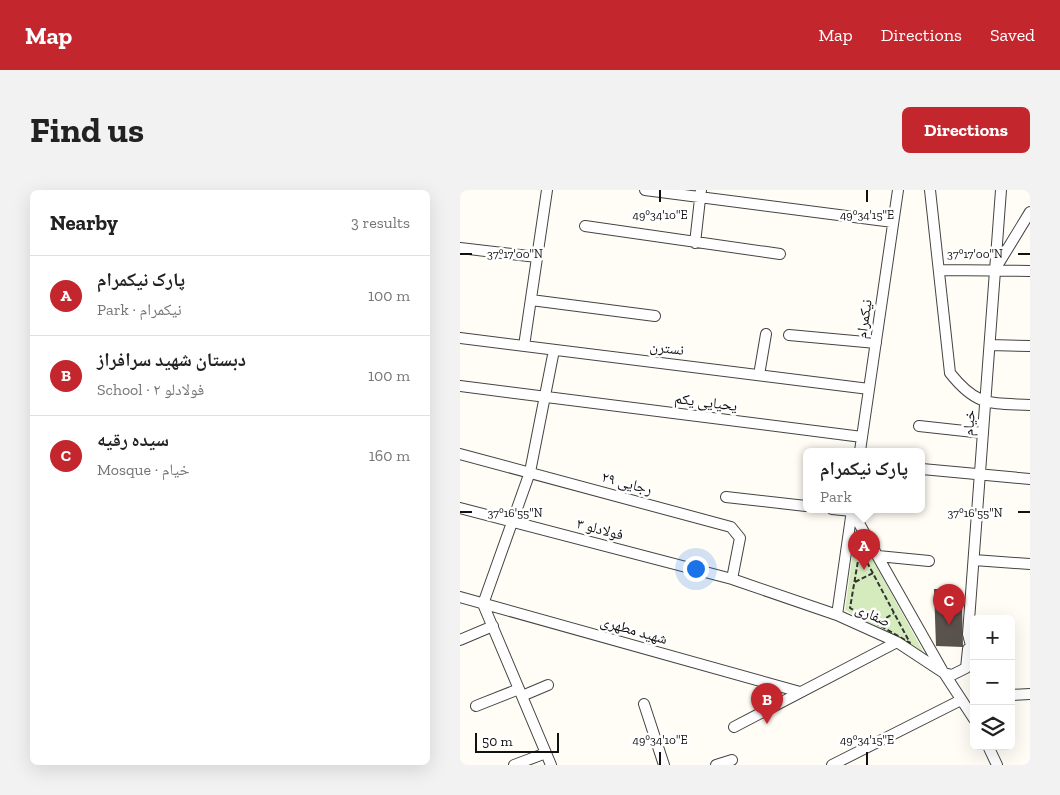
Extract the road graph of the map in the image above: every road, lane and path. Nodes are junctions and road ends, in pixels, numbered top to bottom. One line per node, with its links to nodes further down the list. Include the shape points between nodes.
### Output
1 (547, 190): 13 (street)
2 (645, 190): 6 (street)
3 (898, 190): 8 (street, نیکمرام)
4 (1001, 190): 14 (street, خیام)
5 (932, 192): 15 (street)
6 (700, 194): 8 (street); 10 (street)
7 (1030, 212): 14 (street)
8 (893, 222): 22 (street, نیکمرام)
9 (585, 226): 10 (street)
10 (695, 243): 12 (street)
11 (460, 248): 13 (street)
12 (780, 254)
13 (537, 257): 17 (street)
14 (995, 269): 15 (street); 16 (street); 23 (street, خیام)
15 (939, 270): 31 (street, via 950,373 962,388)
16 (1030, 271)
17 (531, 300): 18 (street); 24 (street)
18 (655, 316)
19 (766, 334): 27 (street)
20 (789, 334): 22 (street)
21 (460, 338): 24 (street, نسترن)
22 (876, 343): 29 (street, نیکمرام)
23 (990, 345): 25 (street); 31 (street, خیام)
24 (524, 346): 26 (street, نسترن)
25 (1030, 346)
26 (554, 350): 27 (street, نسترن); 30 (street)
27 (759, 375): 29 (street, نسترن)
28 (460, 386): 30 (street, یحیایی یکم)
29 (869, 389): 35 (street, نیکمرام)
30 (545, 396): 35 (street, یحیایی یکم); 39 (street)
31 (985, 403): 32 (street); 34 (street, خیام)
32 (1030, 405)
33 (919, 426): 34 (street)
34 (983, 433): 40 (street, خیام)
35 (862, 436): 36 (street, نیکمرام)
36 (860, 448)
37 (460, 454): 39 (street, رجایی ۲۹)
38 (925, 469): 40 (street)
39 (530, 472): 47 (street); 53 (street, رجایی ۲۹, via 731,527 740,538)
40 (980, 475): 41 (street); 49 (street, خیام)
41 (1030, 479)
42 (726, 497): 43 (street)
43 (803, 506)
44 (460, 508): 47 (street, فولادلو ۳)
45 (852, 513): 55 (street)
46 (854, 513): 48 (street)
47 (511, 521): 53 (street, فولادلو ۳); 57 (street)
48 (878, 556): 50 (street); 66 (street)
49 (974, 560): 51 (street); 62 (street, خیام)
50 (929, 561)
51 (1030, 564)
52 (873, 573): 54 (path); 54 (path, via 860,548); 58 (path)
53 (732, 579): 59 (street, صفاری)
54 (854, 582): 55 (path); 60 (path, via 850,608)
55 (841, 587): 59 (street)
56 (460, 597): 57 (street, شهید مطهری)
57 (483, 604): 61 (street); 69 (street, شهید مطهری)
58 (894, 614): 60 (path); 60 (path, via 910,643)
59 (837, 615): 64 (street, صفاری)
60 (877, 624)
61 (493, 626): 63 (street); 68 (street)
62 (968, 634): 65 (street, خیام); 66 (street, via 966,668 952,674)
63 (460, 640)
64 (897, 642): 66 (street, صفاری); 69 (street)
65 (970, 642)
66 (944, 673): 72 (street, صفاری)
67 (548, 685): 68 (street)
68 (520, 692): 74 (street); 79 (street)
69 (800, 692): 76 (street)
70 (1030, 694): 71 (street)
71 (1015, 695)
72 (961, 700): 75 (street, صفاری); 85 (street)
73 (644, 704): 83 (street)
74 (476, 706)
75 (970, 712)
76 (734, 727)
77 (990, 750): 86 (street)
78 (996, 750): 86 (street)
79 (546, 753): 81 (street); 82 (street)
80 (732, 760): 84 (street)
81 (514, 765)
82 (551, 765)
83 (664, 765)
84 (716, 765)
85 (832, 765)
86 (998, 765)

